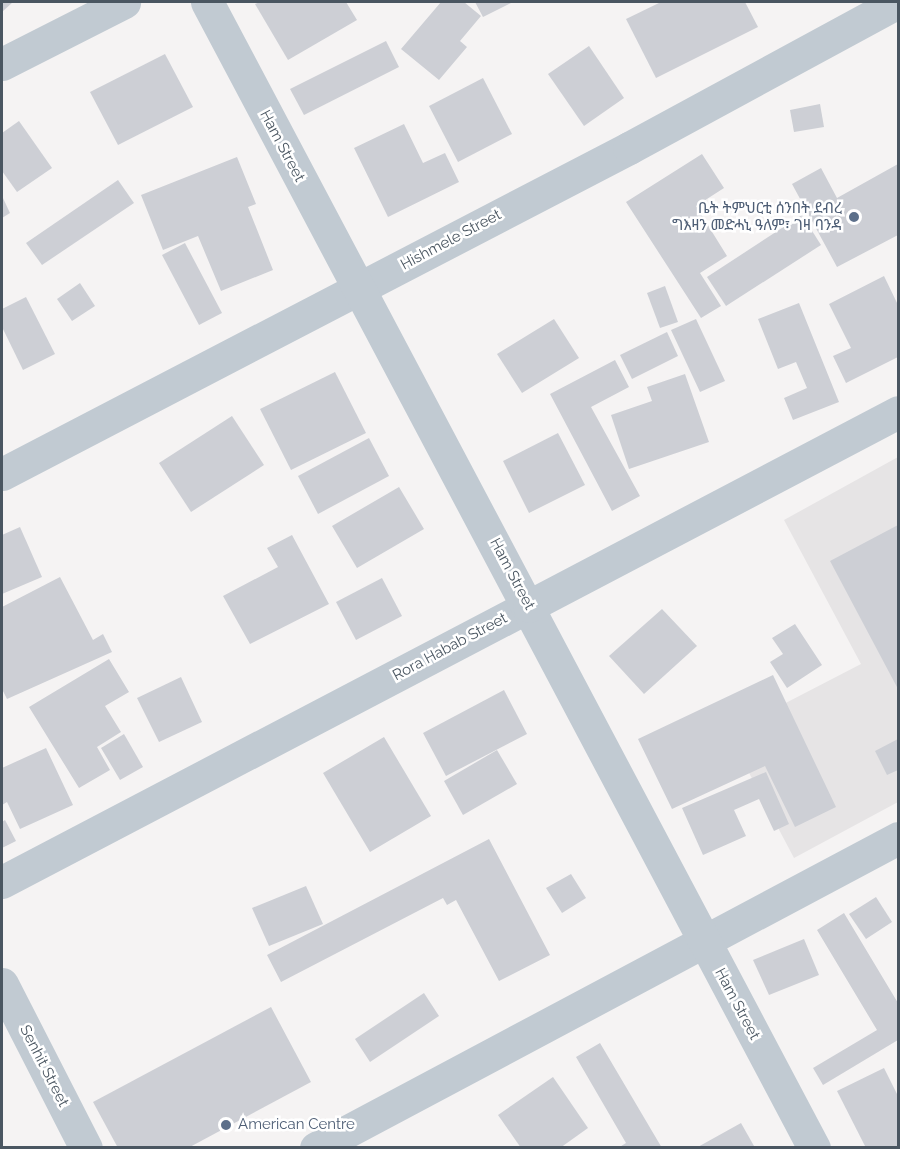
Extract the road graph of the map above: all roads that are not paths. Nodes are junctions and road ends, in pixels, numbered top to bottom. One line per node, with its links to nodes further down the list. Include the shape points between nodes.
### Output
1 (124, 2): 4 (street)
2 (207, 2): 5 (street, Ham Street)
3 (898, 2): 5 (street, Hishmele Street)
4 (2, 64)
5 (357, 290): 7 (street, Hishmele Street); 8 (street, Ham Street)
6 (898, 412): 8 (street, Rora Habab Street)
7 (2, 474)
8 (529, 606): 10 (street, Rora Habab Street); 11 (street, Ham Street)
9 (898, 838): 11 (street)
10 (2, 882)
11 (703, 942): 14 (street); 15 (street, Ham Street)
12 (2, 984): 13 (street, Senhit Street)
13 (86, 1148)
14 (316, 1148)
15 (814, 1148)

